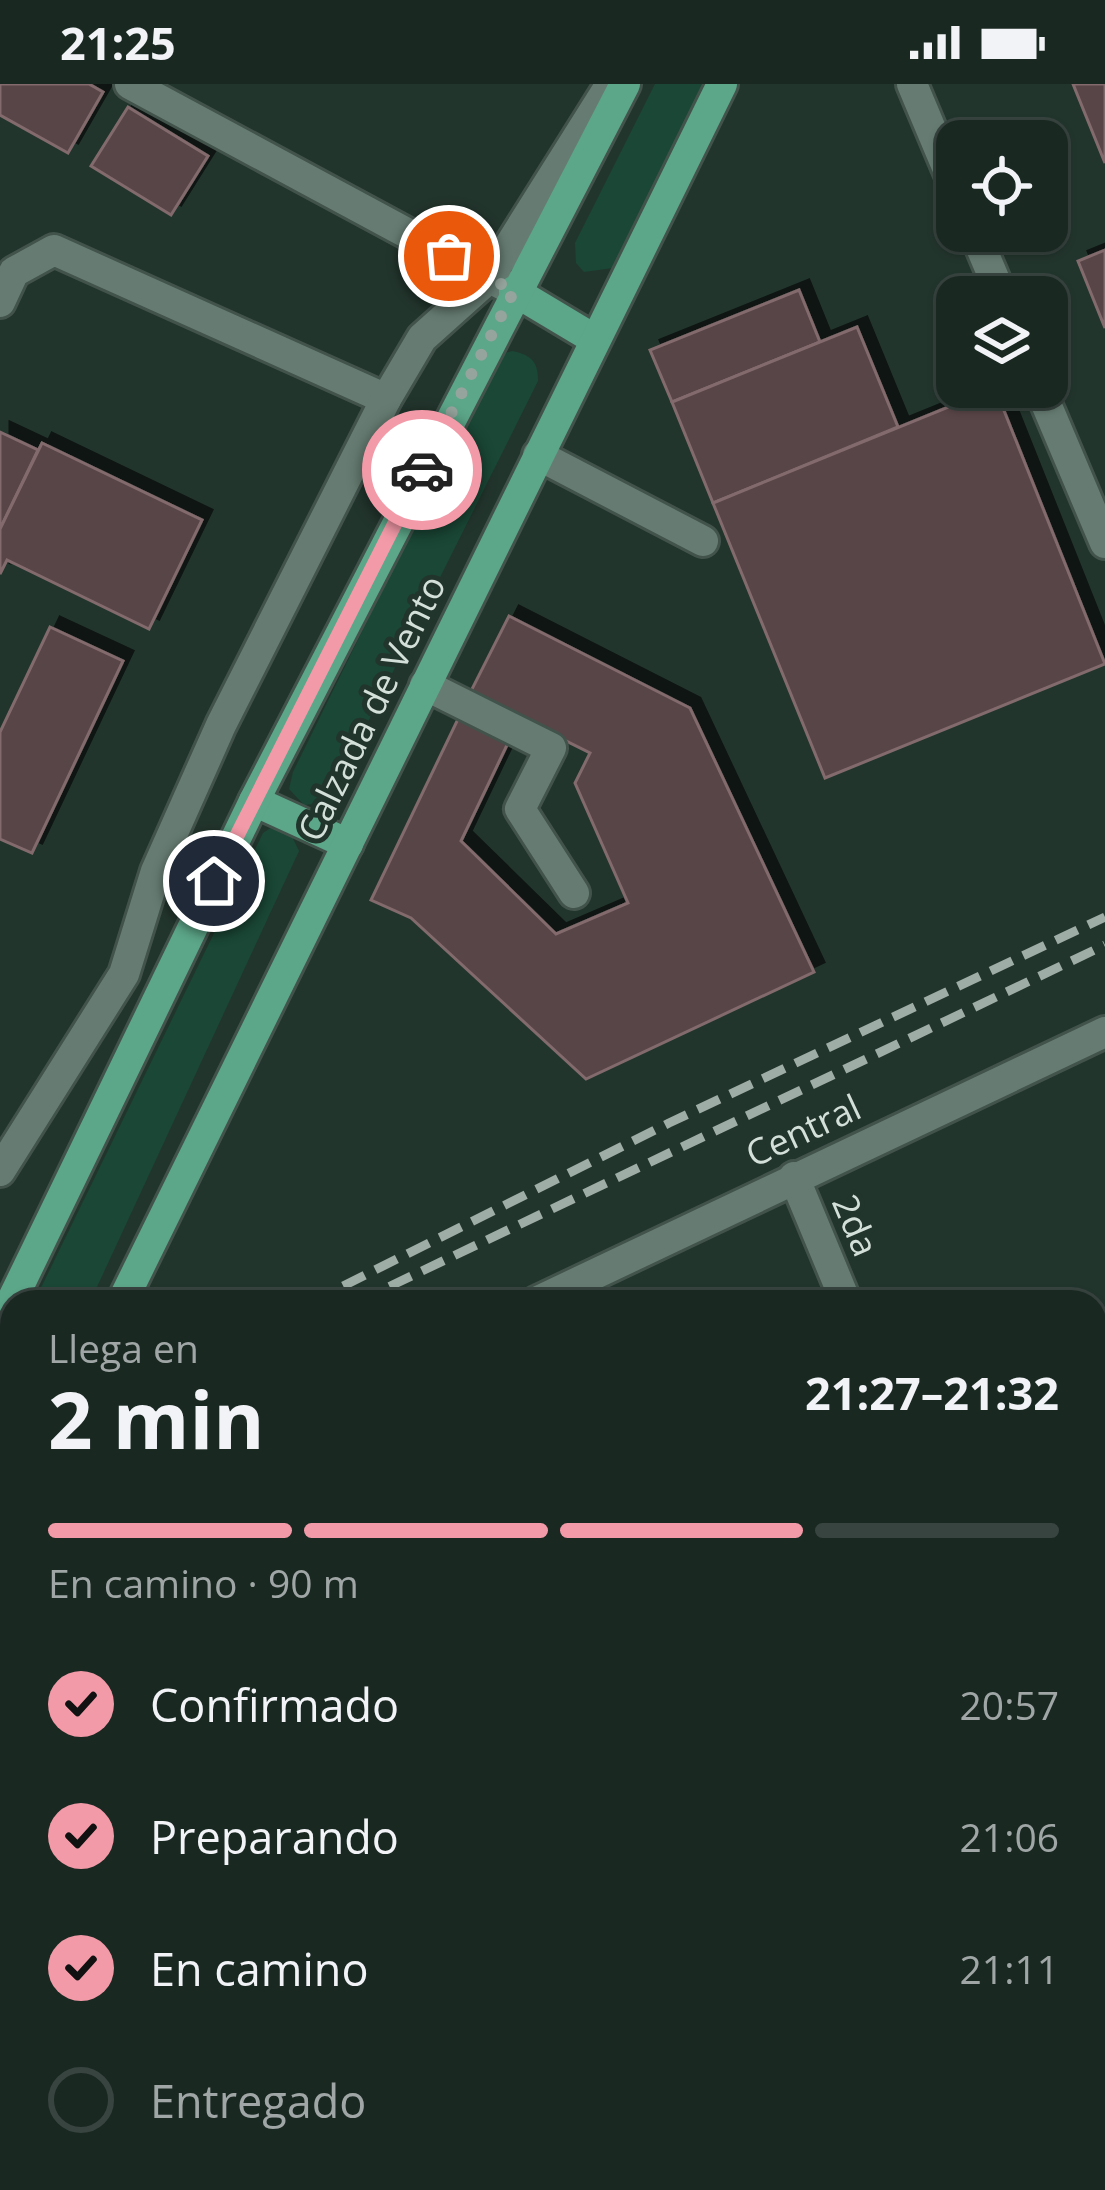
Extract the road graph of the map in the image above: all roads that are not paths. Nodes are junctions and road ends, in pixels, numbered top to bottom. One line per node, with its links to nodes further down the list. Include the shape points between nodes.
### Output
1 (130, 84): 7 (street)
2 (611, 84): 7 (street)
3 (625, 84): 7 (main road, Calzada de Vento)
4 (722, 84): 9 (main road, Calzada de Vento)
5 (912, 84): 6 (street)
6 (936, 141)
7 (502, 284): 9 (main road); 10 (street, via 422,338); 16 (main road, Calzada de Vento)
8 (0, 302): 10 (street, via 14,272 54,250)
9 (594, 339): 12 (main road, Calzada de Vento)
10 (386, 399): 20 (street, via 221,725 156,872 124,974)
11 (1048, 408): 14 (street)
12 (538, 454): 13 (street); 15 (main road, Calzada de Vento)
13 (704, 541)
14 (1105, 544)
15 (425, 685): 17 (main road, Calzada de Vento); 18 (street, via 551,748 520,808)
16 (254, 801): 17 (main road); 22 (main road, Calzada de Vento)
17 (348, 844): 23 (main road, Calzada de Vento)
18 (574, 893)
19 (1105, 1032): 21 (street, Central)
20 (0, 1171)
21 (794, 1178): 24 (street, Central); 25 (street, 2da)
22 (17, 1290)
23 (128, 1290)
24 (561, 1290)
25 (841, 1290)

